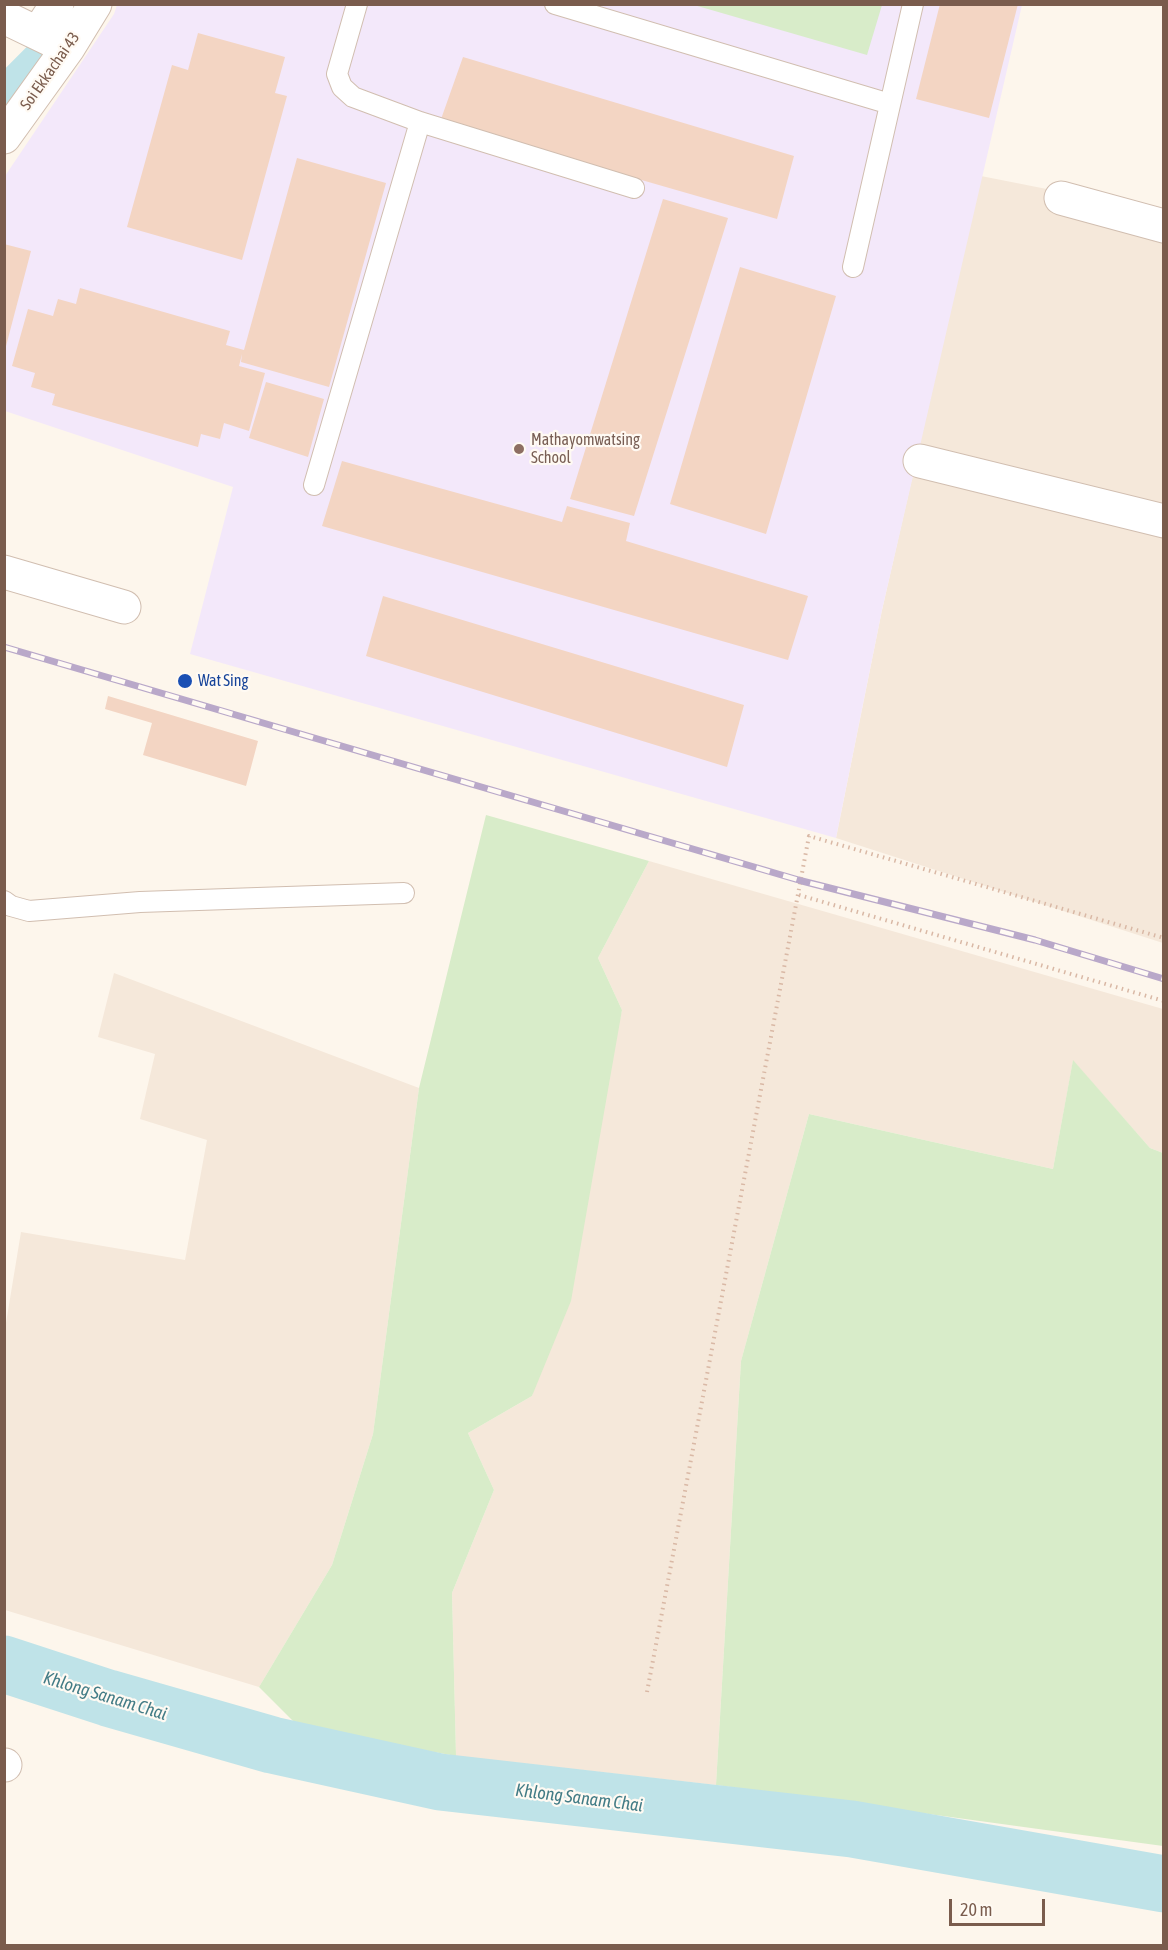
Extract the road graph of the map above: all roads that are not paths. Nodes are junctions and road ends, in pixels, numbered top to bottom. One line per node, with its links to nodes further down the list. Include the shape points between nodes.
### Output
1 (57, 4): 7 (street)
2 (95, 4): 8 (street, Soi Ekkachai 43)
3 (357, 4): 10 (lane, via 337,74 342,87 353,97)
4 (555, 4): 9 (lane)
5 (913, 4): 9 (lane)
6 (4, 16): 7 (street)
7 (38, 33): 8 (street)
8 (68, 48): 11 (street, Soi Ekkachai 43)
9 (890, 104): 15 (lane)
10 (420, 122): 12 (lane); 17 (lane)
11 (4, 137)
12 (634, 188)
13 (1061, 198): 14 (street)
14 (1164, 226)
15 (853, 267)
16 (920, 461): 18 (street)
17 (314, 485)
18 (1164, 521)
19 (4, 572): 20 (street)
20 (124, 607)
21 (404, 893): 22 (lane, via 140,902 29,911)
22 (4, 901)

